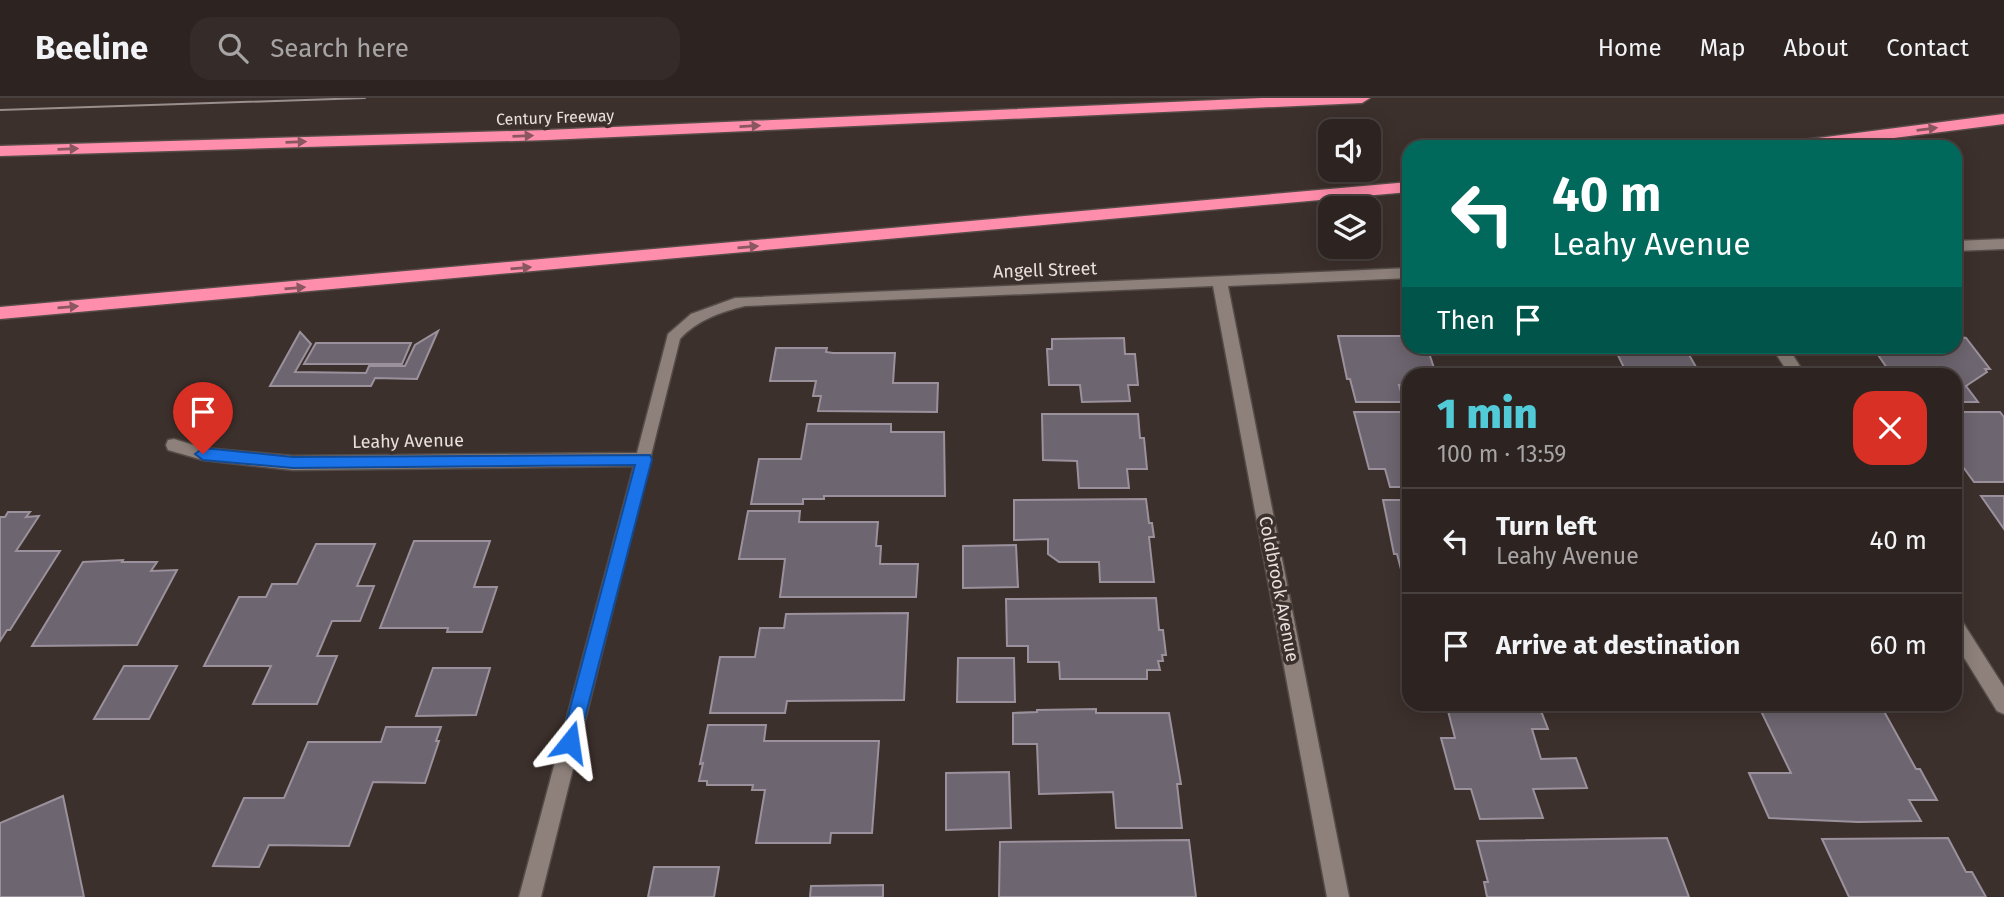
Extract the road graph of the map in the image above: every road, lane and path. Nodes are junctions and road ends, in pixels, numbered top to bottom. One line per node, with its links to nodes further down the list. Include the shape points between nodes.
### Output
1 (1362, 98): 4 (highway, Century Freeway, one-way to 1, via 547,135)
2 (2004, 119): 3 (highway, one-way to 2)
3 (1841, 140)
4 (0, 151)
5 (1402, 188): 10 (highway, one-way to 5)
6 (2004, 244): 7 (street)
7 (1962, 246)
8 (1402, 272): 9 (street, Angell Street)
9 (1220, 282): 12 (street, Angell Street, via 745,301 714,310 687,323 673,338); 16 (street, Coldbrook Avenue)
10 (0, 313)
11 (174, 445): 12 (street, Leahy Avenue, via 203,454 293,463)
12 (644, 459): 15 (street)
13 (1962, 638): 14 (street)
14 (2004, 705)
15 (530, 897)
16 (1338, 897)

